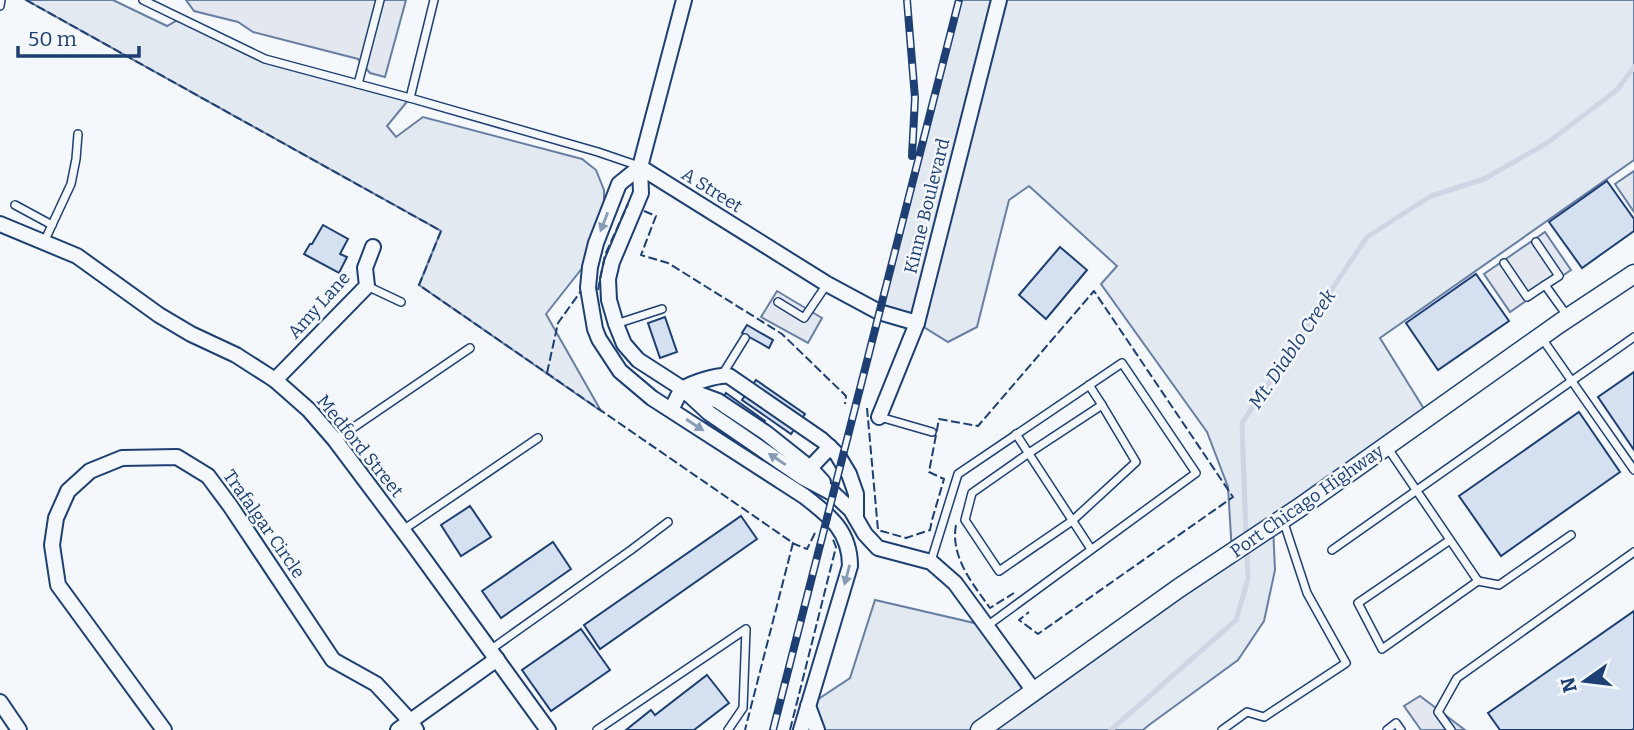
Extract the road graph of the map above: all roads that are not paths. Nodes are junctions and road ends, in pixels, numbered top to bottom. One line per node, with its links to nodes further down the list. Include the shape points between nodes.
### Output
1 (1, 0): 7 (lane)
2 (143, 0): 8 (lane, via 265,59)
3 (380, 0): 8 (lane)
4 (435, 0): 9 (lane)
5 (684, 0): 11 (street)
6 (999, 0): 27 (street, Kinne Boulevard)
7 (0, 6)
8 (358, 84): 9 (lane)
9 (410, 98): 11 (lane)
10 (78, 134): 14 (lane, via 71,184)
11 (640, 167): 20 (street, A Street); 28 (street, via 641,193 608,279); 39 (street, one-way to 39, via 619,184 596,243 588,288 595,329 620,371)
12 (15, 205): 14 (lane)
13 (0, 224): 15 (street, Medford Street)
14 (52, 225): 15 (lane)
15 (44, 242): 34 (street, Medford Street, via 77,256 159,315)
16 (1536, 242): 21 (lane, via 1559,276)
17 (373, 247): 22 (street, Amy Lane, via 365,268)
18 (1504, 263): 21 (lane, via 1527,297)
19 (1634, 274): 26 (street, Port Chicago Highway)
20 (827, 284): 24 (lane, via 804,318); 27 (street, A Street, via 879,312)
21 (1545, 285): 26 (lane)
22 (367, 286): 23 (lane); 34 (street, Amy Lane)
23 (401, 302)
24 (778, 302)
25 (662, 309): 28 (lane)
26 (1568, 318): 29 (street, Port Chicago Highway)
27 (917, 323): 40 (street, Kinne Boulevard)
28 (616, 324): 37 (street, via 624,344 638,360)
29 (1541, 337): 35 (lane); 45 (street, Port Chicago Highway)
30 (1634, 337): 35 (lane)
31 (745, 338): 33 (lane)
32 (470, 348): 44 (lane)
33 (722, 375): 37 (street); 46 (street)
34 (275, 380): 44 (street, Medford Street)
35 (1572, 380): 48 (lane); 50 (lane)
36 (1088, 385): 38 (lane); 42 (lane); 59 (lane, via 1122,363 1196,473)
37 (683, 389): 39 (street); 49 (street, one-way to 37, via 709,413)
38 (1102, 405): 47 (lane); 54 (lane, via 1136,462)
39 (671, 410): 51 (street, one-way to 51)
40 (879, 417): 41 (lane)
41 (932, 432)
42 (1016, 435): 47 (lane); 62 (lane, via 958,474)
43 (538, 438): 56 (lane)
44 (335, 440): 56 (street, Medford Street)
45 (1387, 446): 50 (lane); 52 (street, Port Chicago Highway)
46 (830, 447): 49 (street); 53 (street, via 849,474 856,494)
47 (1029, 453): 54 (lane); 54 (lane, via 972,493 965,520 999,571)
48 (1634, 470)
49 (811, 475): 51 (street); 53 (street, via 851,510)
50 (1416, 489): 58 (lane); 60 (lane)
51 (804, 496): 68 (street, one-way to 68, via 844,533 850,554)
52 (1283, 519): 66 (street, Port Chicago Highway); 78 (lane, via 1307,593 1346,663 1264,717 1247,712)
53 (856, 520): 62 (street, via 878,548)
54 (1072, 521): 59 (lane)
55 (668, 522): 65 (lane)
56 (403, 531): 65 (street, Medford Street)
57 (1572, 534): 63 (lane, via 1499,585)
58 (1450, 540): 63 (lane); 63 (lane, via 1358,603 1382,649)
59 (1091, 549): 64 (lane)
60 (1332, 550)
61 (1634, 552): 81 (lane, via 1457,678 1438,712)
62 (930, 562): 64 (street, via 955,583)
63 (1478, 581)
64 (987, 626): 66 (street)
65 (494, 654): 69 (street); 72 (street, Medford Street)
66 (1034, 691): 77 (street, Port Chicago Highway)
67 (0, 702): 70 (street)
68 (808, 706): 75 (street); 76 (street)
69 (408, 727): 71 (street, Trafalgar Circle, via 376,684 333,660 208,476 177,457 122,458 90,471 68,491 56,518 52,545 58,585)
70 (19, 730)
71 (164, 730)
72 (548, 730)
73 (597, 730): 74 (lane, via 746,629 743,708)
74 (728, 730)
75 (801, 730)
76 (817, 730)
77 (980, 730)
78 (1223, 730)
79 (1387, 730): 80 (lane, via 1396,723)
80 (1401, 730)
81 (1451, 730)

